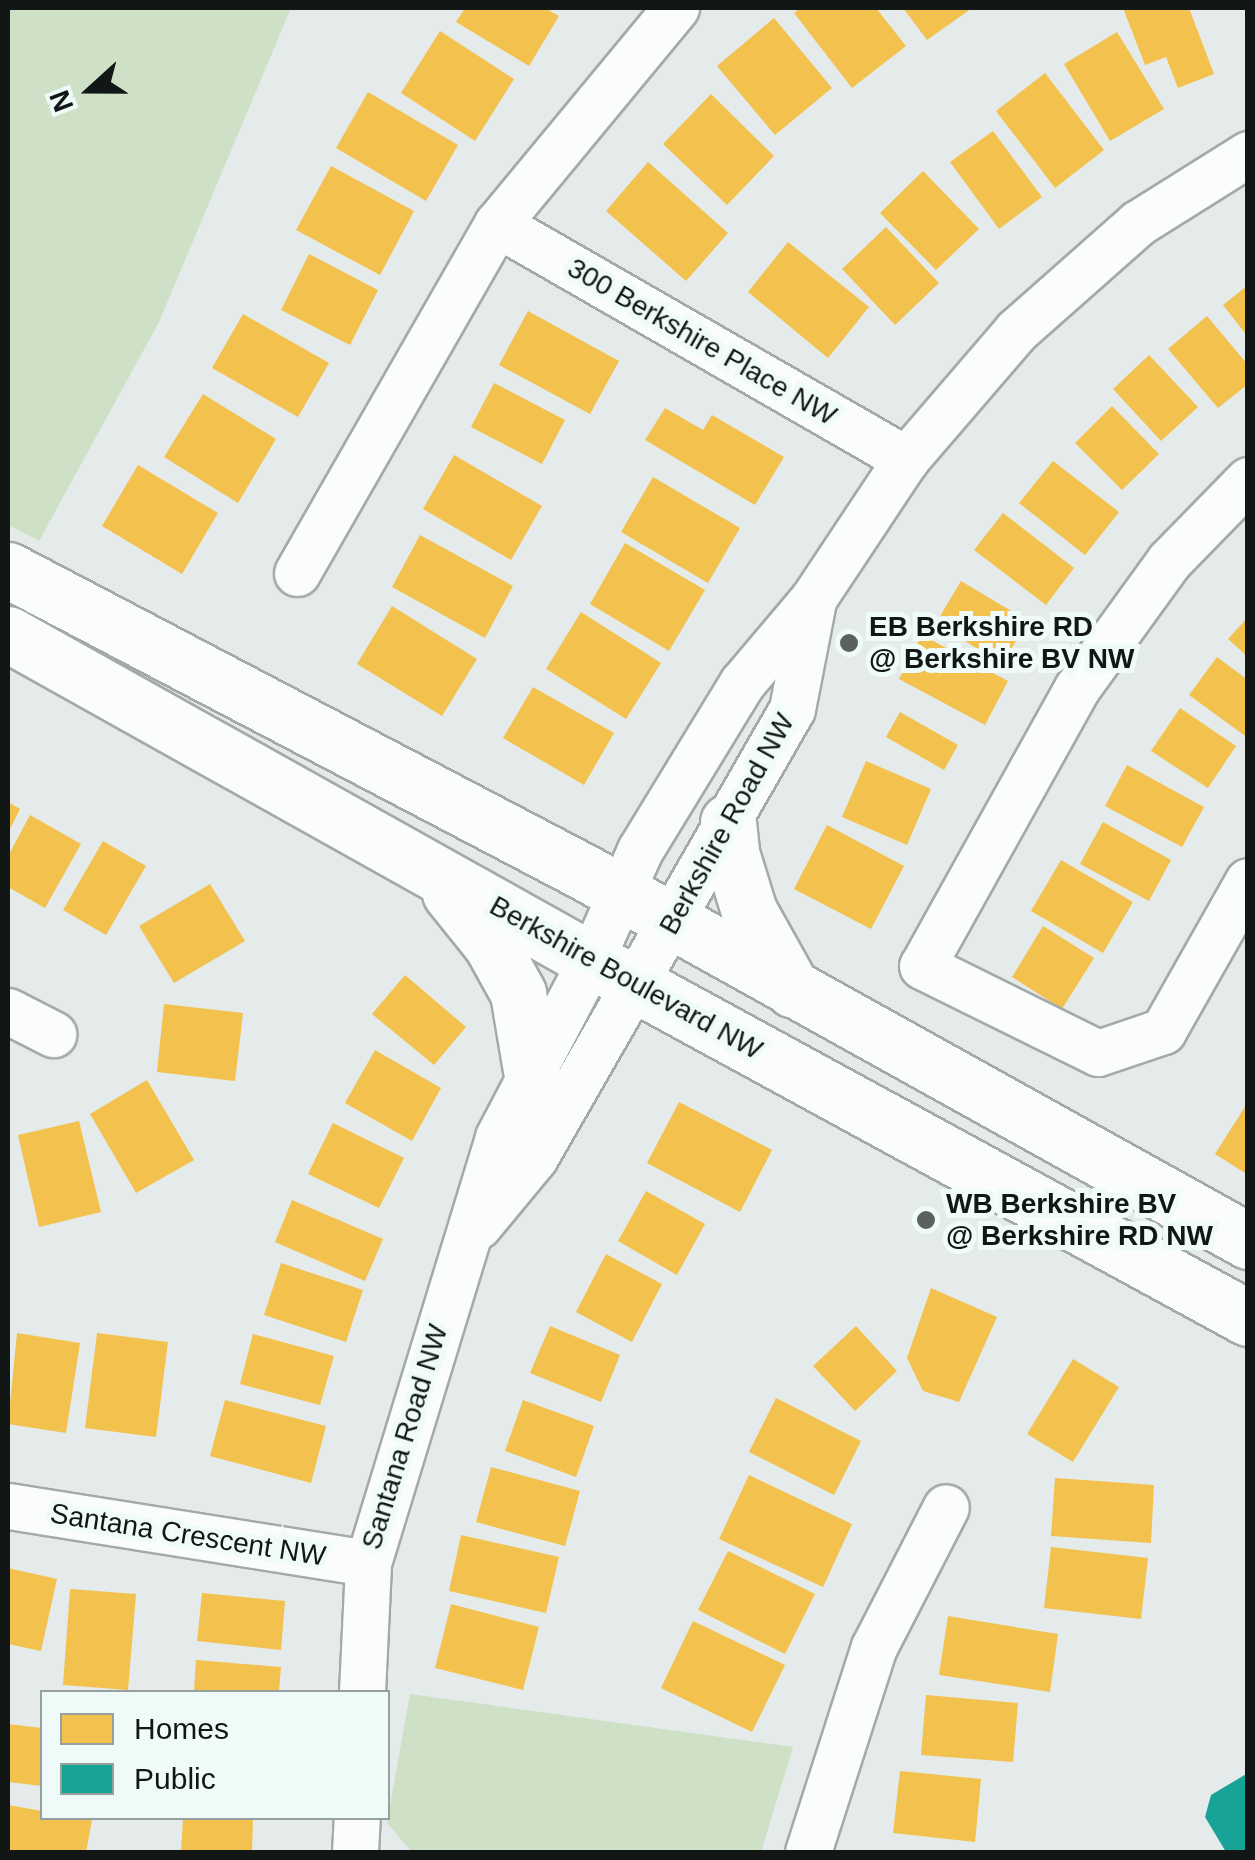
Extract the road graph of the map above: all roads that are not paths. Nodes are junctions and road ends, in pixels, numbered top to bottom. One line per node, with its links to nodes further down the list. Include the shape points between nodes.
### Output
1 (676, 8): 3 (street)
2 (1248, 154): 4 (street, Berkshire Road NW, via 1138,223 1016,331)
3 (497, 224): 4 (street, 300 Berkshire Place NW); 7 (street)
4 (906, 460): 8 (street, Berkshire Road NW)
5 (1248, 480): 12 (street, via 1169,561 1077,688 922,966 1098,1053 1164,1032)
6 (8, 570): 13 (main road)
7 (296, 574)
8 (813, 600): 10 (street, Berkshire Road NW, via 792,709); 13 (street, Berkshire Road NW, via 742,683)
9 (8, 634): 11 (main road, Berkshire Boulevard NW)
10 (728, 822): 14 (street, Berkshire Road NW); 16 (main road, via 730,853 750,910)
11 (432, 871): 15 (main road, Berkshire Boulevard NW); 19 (main road, via 491,944 518,993)
12 (1248, 881)
13 (620, 893): 14 (main road); 15 (street, Berkshire Road NW)
14 (673, 923): 15 (street, Berkshire Road NW); 16 (main road)
15 (614, 972): 19 (street, Santana Road NW); 21 (street, Santana Road NW, via 535,1157); 22 (main road, Berkshire Boulevard NW)
16 (792, 990): 20 (main road)
17 (8, 1010): 18 (street)
18 (53, 1034)
19 (531, 1070): 21 (street, Santana Road NW, via 498,1137)
20 (1248, 1241)
21 (462, 1245): 25 (street, Santana Road NW)
22 (1248, 1318)
23 (8, 1506): 25 (street, Santana Crescent NW)
24 (946, 1507): 29 (street, via 874,1647)
25 (368, 1563): 26 (street, Santana Road NW)
26 (362, 1690)
27 (356, 1820): 28 (street)
28 (355, 1852)
29 (808, 1852)

